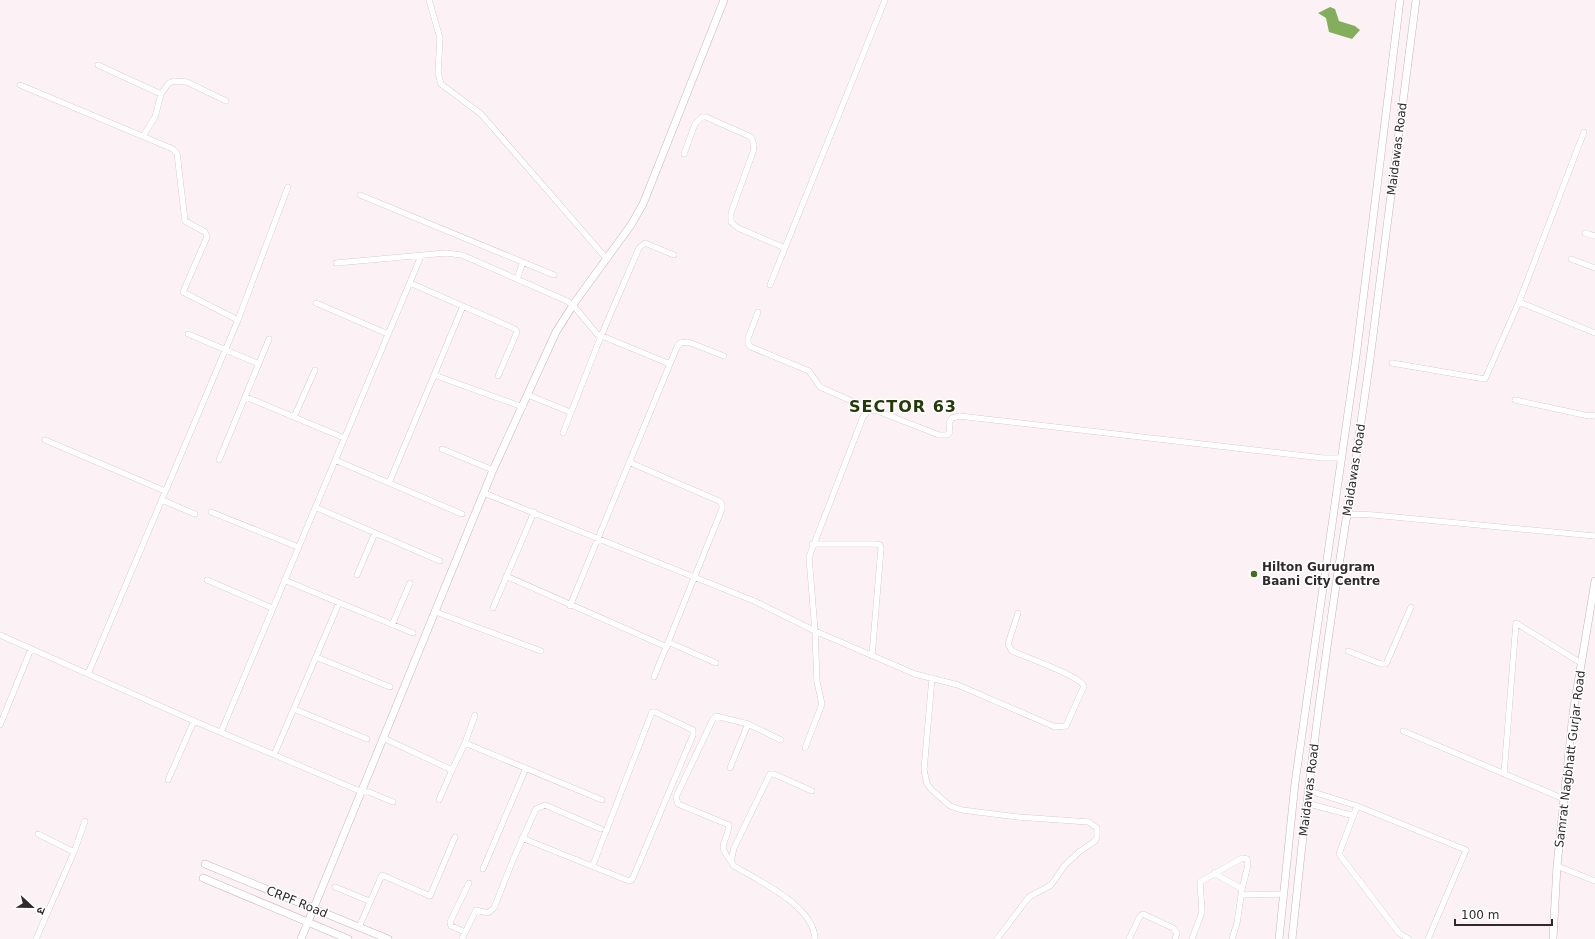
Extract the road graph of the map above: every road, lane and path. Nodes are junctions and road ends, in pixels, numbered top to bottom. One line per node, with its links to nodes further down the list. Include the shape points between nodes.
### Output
1 (429, 0): 20 (street, via 440,38 438,73 441,84 481,114)
2 (724, 0): 20 (street, via 643,204)
3 (885, 0): 17 (street)
4 (1400, 0): 60 (street, Maidawas Road)
5 (1416, 0): 74 (street, Maidawas Road)
6 (98, 65): 8 (street)
7 (20, 85): 11 (street)
8 (161, 94): 9 (street, via 169,83 179,81 187,82); 11 (street, via 155,117)
9 (226, 101)
10 (1584, 132): 30 (street)
11 (142, 136): 34 (street, via 177,153 185,221 207,237 183,292)
12 (684, 154): 17 (street, via 695,124 702,117 751,137 753,152 731,212 731,222 738,228)
13 (288, 187): 34 (street)
14 (360, 195): 22 (street)
15 (1585, 233): 16 (street)
16 (1595, 236)
17 (784, 248): 28 (street)
18 (674, 255): 38 (street, via 649,244 641,244)
19 (421, 256): 23 (street); 26 (street, via 454,253); 27 (street)
20 (606, 258): 31 (street)
21 (1571, 259): 24 (street)
22 (523, 262): 25 (street); 26 (street)
23 (336, 263)
24 (1595, 268)
25 (554, 275)
26 (517, 278): 31 (street)
27 (410, 283): 32 (street); 37 (street)
28 (770, 285)
29 (316, 302): 37 (street)
30 (1519, 302): 35 (street); 42 (street, via 1485,379)
31 (573, 305): 38 (street, via 593,331); 48 (street, via 556,332)
32 (463, 306): 46 (street); 47 (street, via 517,332)
33 (758, 312): 52 (street, via 748,338 751,347 810,371 820,387)
34 (238, 320): 40 (street)
35 (1595, 333)
36 (188, 334): 40 (street)
37 (388, 334): 57 (street)
38 (601, 336): 44 (street); 53 (street)
39 (269, 340): 43 (street)
40 (225, 349): 43 (street); 66 (street)
41 (724, 356): 44 (street, via 684,342 677,347)
42 (1392, 363)
43 (259, 364): 49 (street)
44 (670, 364): 63 (street)
45 (315, 370): 55 (street)
46 (434, 375): 51 (street); 65 (street)
47 (498, 376)
48 (528, 395): 51 (street); 53 (street)
49 (246, 397): 55 (street); 61 (street)
50 (1515, 400): 54 (street, via 1589,416)
51 (522, 407): 64 (street)
52 (872, 410): 60 (street, via 939,435 947,435 950,432 949,423 952,418 959,416); 78 (street, via 863,417)
53 (570, 412): 56 (street)
54 (1595, 415)
55 (294, 418): 57 (street)
56 (563, 434)
57 (344, 438): 62 (street)
58 (45, 440): 66 (street)
59 (442, 449): 64 (street)
60 (1342, 458): 91 (street, Maidawas Road)
61 (219, 460)
62 (335, 460): 65 (street); 69 (street)
63 (631, 463): 77 (street); 83 (street, via 722,504 722,510)
64 (493, 470): 67 (street)
65 (389, 483): 73 (street)
66 (165, 492): 68 (street)
67 (484, 493): 71 (street); 96 (street)
68 (162, 500): 72 (street); 110 (street)
69 (315, 507): 75 (street); 79 (street)
70 (211, 512): 79 (street)
71 (534, 512): 77 (street); 82 (street)
72 (195, 514)
73 (462, 514)
74 (1348, 514): 76 (street); 92 (street, Maidawas Road)
75 (375, 533): 80 (street); 81 (street)
76 (1595, 536)
77 (598, 538): 83 (street); 90 (street)
78 (812, 544): 99 (street, via 808,564); 106 (street, via 876,544 882,548)
79 (298, 548): 85 (street)
80 (440, 561)
81 (357, 575)
82 (506, 576): 90 (street); 95 (street)
83 (696, 577): 99 (street, via 754,601); 102 (street)
84 (207, 580): 94 (street)
85 (284, 580): 89 (street); 94 (street)
86 (1595, 581): 88 (street, Samrat Nagbhatt Gurjar Road)
87 (410, 582): 98 (street)
88 (1594, 589): 109 (street, Samrat Nagbhatt Gurjar Road)
89 (339, 603): 98 (street); 107 (street)
90 (570, 606): 102 (street)
91 (1320, 606): 92 (street); 159 (street, Maidawas Road, via 1295,783)
92 (1332, 606): 133 (street, Maidawas Road)
93 (1411, 607): 105 (street, via 1386,664)
94 (272, 608): 120 (street)
95 (493, 608)
96 (436, 612): 104 (street); 121 (street)
97 (1018, 613): 112 (street, via 1008,644 1012,651 1069,675 1084,686 1066,726 1055,726 958,684)
98 (392, 624): 100 (street)
99 (815, 631): 106 (street); 125 (street, via 817,682 822,704)
100 (413, 633)
101 (0, 636): 103 (street)
102 (668, 644): 108 (street); 111 (street)
103 (31, 649): 110 (street); 118 (street)
104 (541, 651)
105 (1348, 651)
106 (872, 656): 112 (street, via 915,674)
107 (316, 657): 113 (street); 114 (street)
108 (716, 663)
109 (1581, 663): 130 (street, via 1516,623); 135 (street, Samrat Nagbhatt Gurjar Road)
110 (88, 674): 116 (street)
111 (654, 677)
112 (932, 678): 171 (street, via 924,770 928,784 946,804 962,810 1090,822 1097,828 1095,841 1065,864 1051,884 1029,897)
113 (390, 687)
114 (294, 709): 122 (street); 126 (street)
115 (475, 714): 124 (street)
116 (194, 721): 120 (street); 131 (street)
117 (748, 724): 123 (street); 128 (street); 148 (street, via 716,716 676,797 678,804 729,825 722,848)
118 (0, 725)
119 (1403, 731): 130 (street)
120 (221, 732): 126 (street)
121 (383, 738): 129 (street); 134 (street)
122 (368, 739)
123 (781, 740)
124 (465, 743): 127 (street); 129 (street)
125 (805, 748)
126 (274, 755): 134 (street)
127 (526, 768): 137 (street); 152 (street)
128 (730, 768)
129 (452, 770): 136 (street)
130 (1504, 774): 135 (street)
131 (168, 780)
132 (812, 790): 148 (street, via 770,774 734,848)
133 (1308, 790): 139 (street, Maidawas Road); 140 (street)
134 (362, 792): 138 (street, via 369,792); 161 (street)
135 (1564, 799): 151 (street, Samrat Nagbhatt Gurjar Road)
136 (439, 800)
137 (602, 800)
138 (393, 802)
139 (1306, 803): 141 (street); 177 (street, Maidawas Road)
140 (1358, 806): 141 (street); 179 (street, via 1466,850)
141 (1354, 816): 178 (street, via 1339,854 1395,928)
142 (85, 821): 147 (street)
143 (601, 829): 146 (street, via 545,805 533,812)
144 (38, 834): 147 (street)
145 (456, 837): 160 (street, via 430,896 383,875)
146 (522, 838): 150 (street); 164 (street, via 494,908 488,913 476,910)
147 (74, 852): 165 (street)
148 (732, 861): 170 (street, via 734,866 788,899 800,910 812,926)
149 (206, 864): 161 (street, CRPF Road)
150 (593, 865): 150 (street, via 629,881 635,878 693,730 652,712)
151 (1557, 866): 155 (street); 180 (street, Samrat Nagbhatt Gurjar Road)
152 (483, 869)
153 (1214, 872): 158 (street); 158 (street, via 1242,858 1247,860); 174 (street, via 1200,882 1202,912)
154 (203, 878): 162 (street)
155 (1595, 881)
156 (469, 883): 164 (street, via 450,922 451,926)
157 (335, 887): 160 (street)
158 (1242, 892): 159 (street); 175 (street)
159 (1284, 894): 176 (street, Maidawas Road)
160 (369, 901): 163 (street)
161 (313, 909): 162 (street); 163 (street, CRPF Road)
162 (308, 922): 166 (street); 167 (street)
163 (359, 927): 168 (street, CRPF Road)
164 (465, 932): 169 (street)
165 (36, 939)
166 (301, 939)
167 (348, 939)
168 (388, 939)
169 (462, 939)
170 (815, 939)
171 (997, 939)
172 (1129, 939): 173 (street, via 1143,914 1173,928 1176,933)
173 (1175, 939)
174 (1192, 939)
175 (1232, 939)
176 (1279, 939)
177 (1292, 939)
178 (1409, 939)
179 (1428, 939)
180 (1553, 939)

